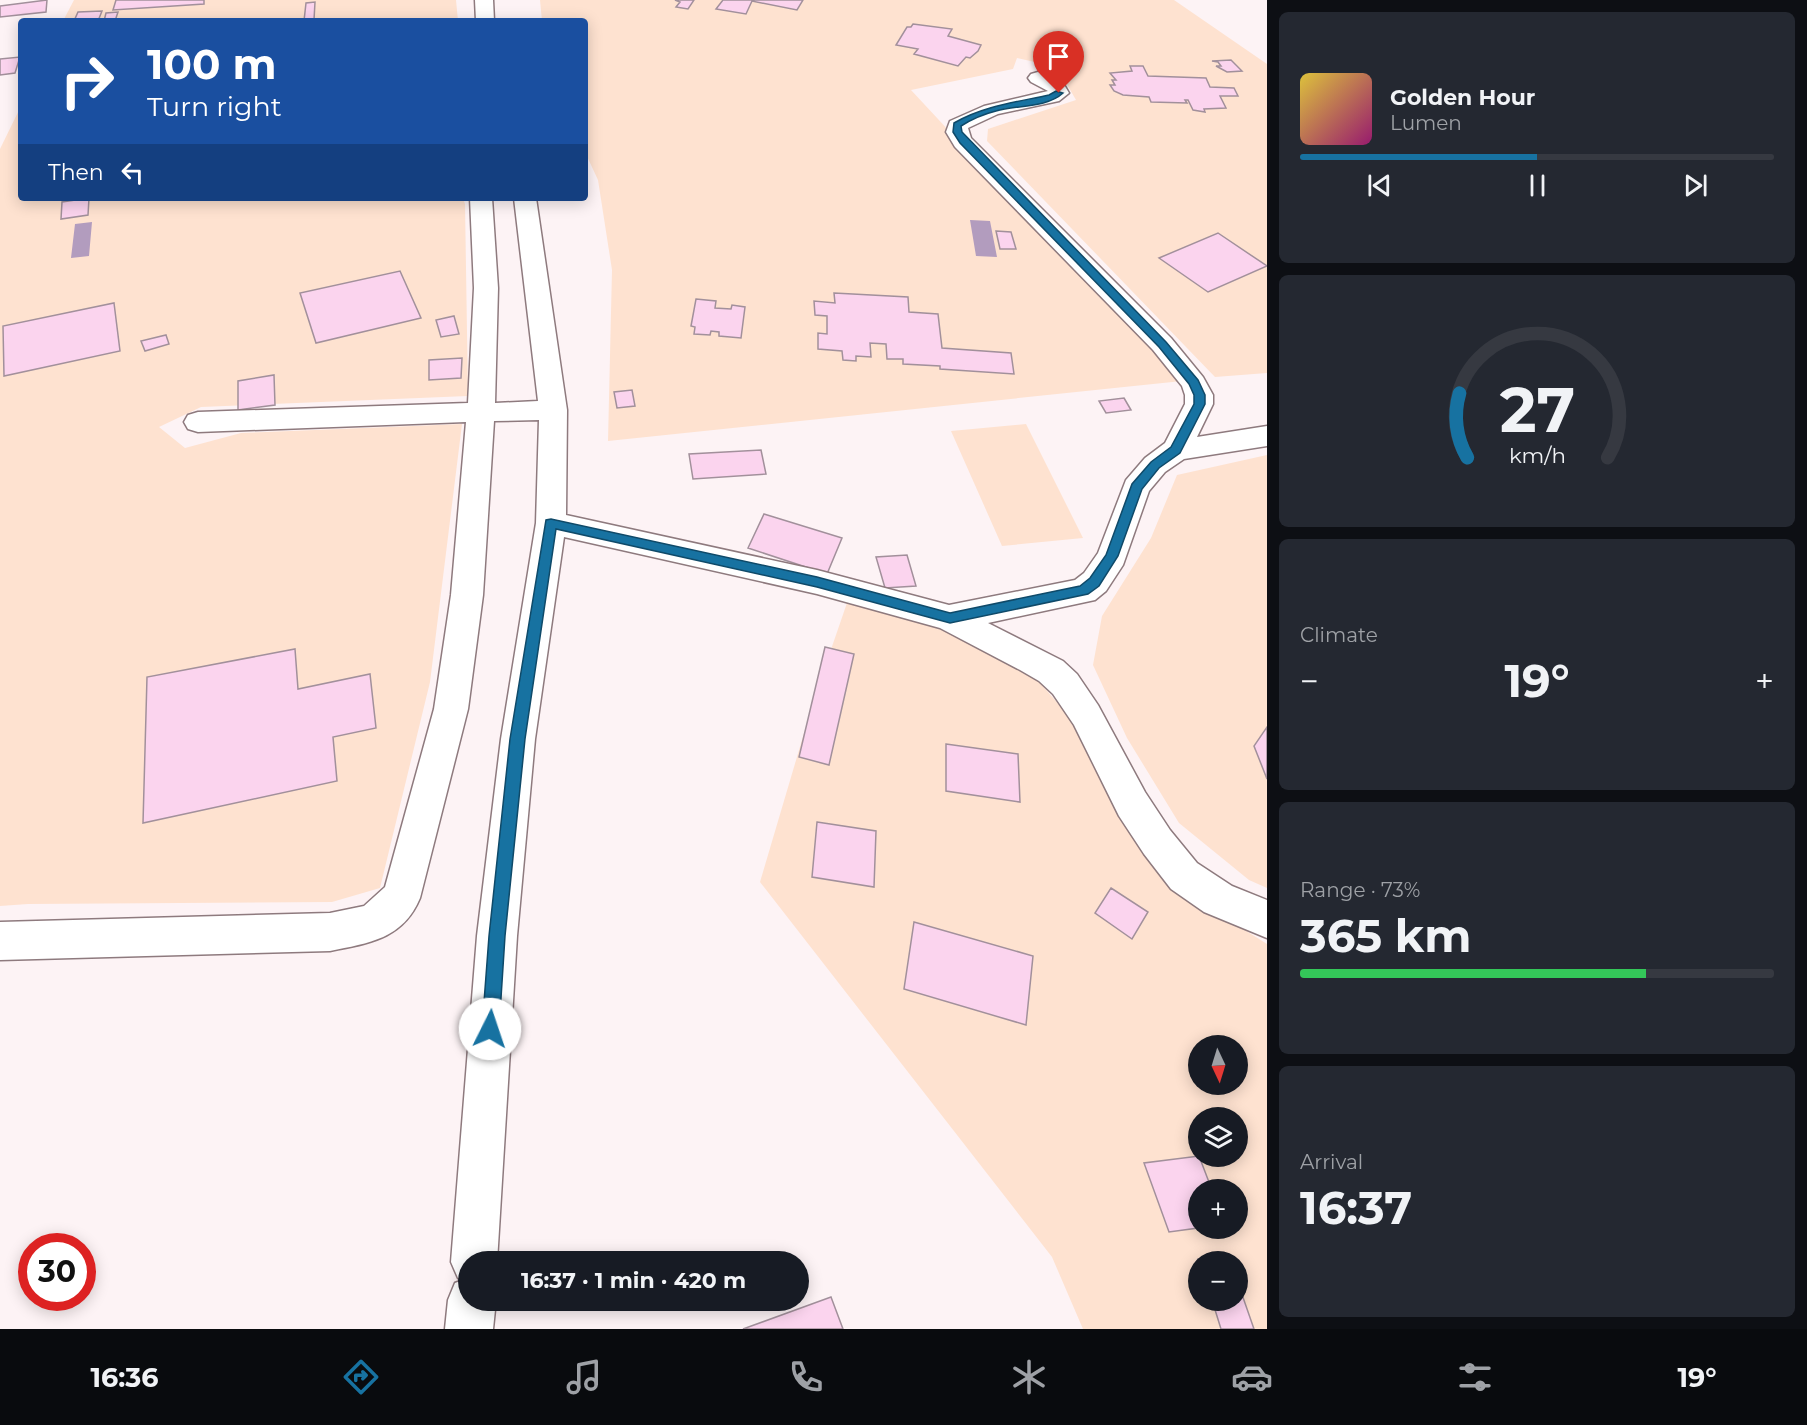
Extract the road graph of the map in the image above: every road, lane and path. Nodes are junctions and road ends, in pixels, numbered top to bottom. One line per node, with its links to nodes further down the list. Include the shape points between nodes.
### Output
1 (484, 0): 2 (street)
2 (485, 18)
3 (1038, 78): 10 (street, via 1056,87 1059,93 1052,98 994,108 957,124 957,132 1162,344 1194,383 1199,404)
4 (481, 201): 7 (street, via 486,288)
5 (525, 201): 6 (street)
6 (553, 410): 7 (street); 11 (street)
7 (481, 412): 8 (street); 14 (street, via 467,595 451,709 401,898 374,923 330,932)
8 (198, 422)
9 (1267, 436): 10 (street)
10 (1176, 450): 12 (street, via 1155,465 1136,487 1112,556 1084,591)
11 (551, 523): 12 (street, via 817,582); 15 (street, via 518,739 498,924)
12 (950, 618): 13 (street, via 1051,671 1065,684 1086,715 1132,804 1184,876 1218,899)
13 (1267, 919)
14 (0, 941)
15 (475, 1251)
16 (470, 1311): 17 (street)
17 (469, 1329)

